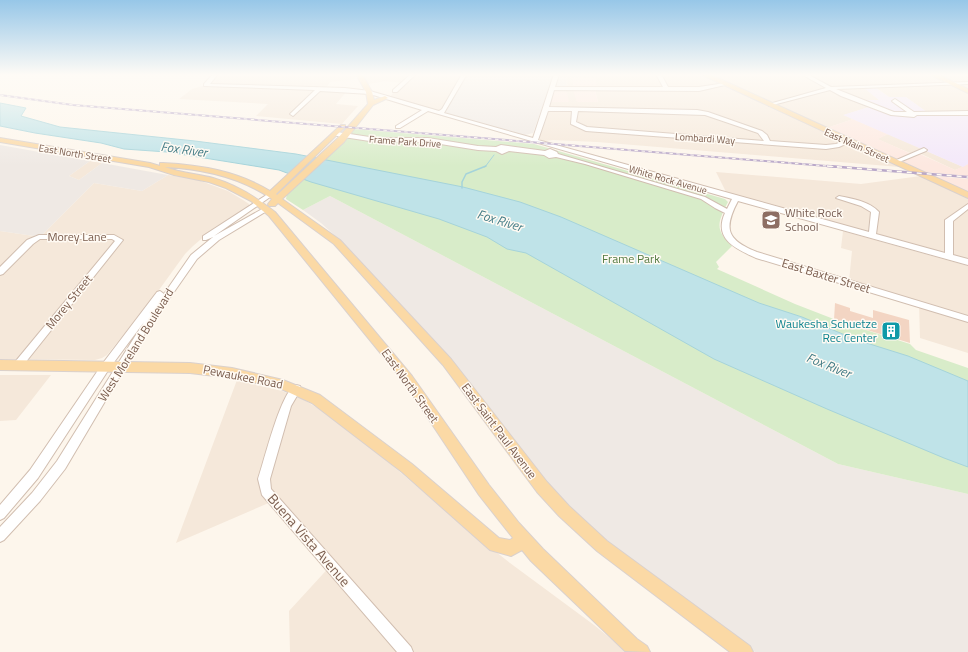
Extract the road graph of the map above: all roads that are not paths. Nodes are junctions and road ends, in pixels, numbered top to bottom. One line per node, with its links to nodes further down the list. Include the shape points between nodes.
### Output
1 (303, 104): 13 (street)
2 (361, 104): 16 (main road)
3 (371, 104): 18 (main road)
4 (407, 104): 10 (street, White Rock Avenue)
5 (447, 104): 14 (street)
6 (547, 104): 11 (street)
7 (868, 104): 17 (street, via 890,114)
8 (901, 104): 17 (street)
9 (771, 105): 26 (main road, East Main Street)
10 (426, 110): 14 (street, White Rock Avenue); 19 (street)
11 (545, 110): 12 (street); 20 (street)
12 (575, 111): 27 (street, via 706,113 760,132); 27 (street, Lombardi Way, via 573,124 586,129)
13 (293, 114)
14 (439, 114): 23 (street, White Rock Avenue)
15 (968, 114): 17 (street)
16 (353, 115): 18 (main road); 21 (main road)
17 (914, 115)
18 (361, 116): 22 (main road)
19 (398, 127)
20 (539, 129): 23 (street, via 533,135); 25 (street)
21 (336, 134): 22 (street, Frame Park Drive); 29 (main road, via 323,146)
22 (346, 134): 29 (main road); 40 (street, Frame Park Drive, via 376,140 428,140 497,149 502,152 508,149 553,152 703,198)
23 (518, 136): 25 (street, White Rock Avenue)
24 (0, 140): 31 (main road, East North Street)
25 (535, 141): 36 (street, White Rock Avenue)
26 (849, 141): 27 (street, Lombardi Way, via 826,147); 30 (main road, East Main Street)
27 (768, 142)
28 (924, 150): 30 (street)
29 (317, 157): 33 (main road, West Moreland Boulevard)
30 (896, 162): 35 (main road, East Main Street)
31 (150, 165): 32 (main road, East North Street); 34 (main road, East North Street, via 183,166 223,173)
32 (200, 178): 38 (main road, East North Street); 38 (main road, via 216,178 232,183)
33 (292, 180): 34 (main road, via 270,187); 38 (main road, West Moreland Boulevard)
34 (258, 187): 38 (main road, East North Street)
35 (968, 195)
36 (736, 198): 40 (street, East Baxter Street); 41 (street, White Rock Avenue)
37 (839, 198): 41 (street, via 875,212)
38 (269, 200): 49 (street, West Moreland Boulevard, via 211,234 191,252); 50 (street, West Moreland Boulevard, via 194,257 143,330); 58 (main road, East North Street, via 304,252 408,379 484,490); 61 (main road, East Saint Paul Avenue, via 325,233 345,251 447,362 542,487 585,532)
39 (968, 206): 43 (street, via 949,220)
40 (730, 212): 46 (street, East Baxter Street, via 725,222 726,231 734,242 749,252)
41 (872, 235): 43 (street, White Rock Avenue)
42 (119, 239): 45 (street, Morey Lane, via 44,236 36,238); 48 (street, Morey Street)
43 (948, 257): 44 (street, White Rock Avenue)
44 (968, 262)
45 (0, 272)
46 (968, 319)
47 (0, 365): 48 (main road, Pewaukee Road)
48 (18, 365): 49 (main road, Pewaukee Road)
49 (106, 366): 50 (main road, Pewaukee Road); 52 (street, West Moreland Boulevard)
50 (122, 366): 51 (main road, Pewaukee Road, via 226,372 273,381); 53 (street, West Moreland Boulevard)
51 (296, 389): 58 (main road, Pewaukee Road, via 316,399 379,447 495,546 511,548); 59 (street, Buena Vista Avenue, via 286,406 264,479 266,491)
52 (77, 411): 53 (street); 54 (street, West Moreland Boulevard)
53 (94, 412): 55 (street, West Moreland Boulevard, via 61,465)
54 (14, 499): 55 (street); 56 (street, West Moreland Boulevard)
55 (31, 502): 57 (street, West Moreland Boulevard)
56 (0, 514)
57 (0, 536)
58 (524, 540): 60 (main road, East North Street, via 548,566)
59 (406, 652)
60 (641, 652)
61 (744, 652)

